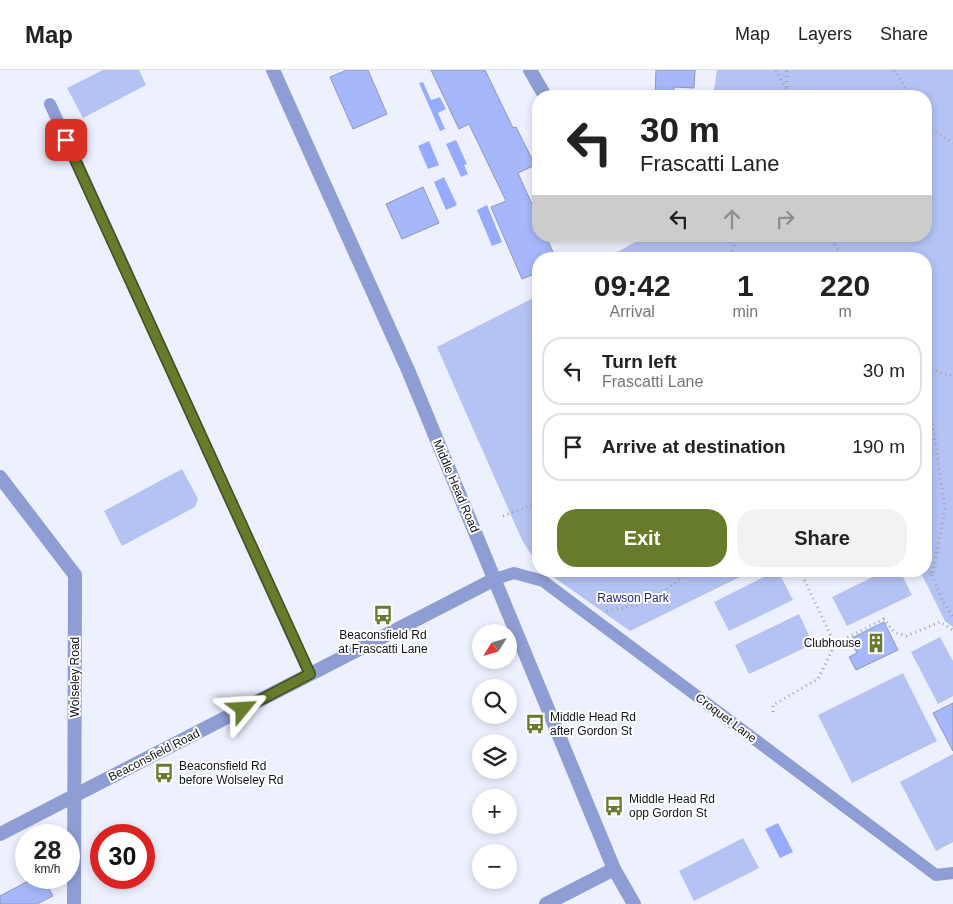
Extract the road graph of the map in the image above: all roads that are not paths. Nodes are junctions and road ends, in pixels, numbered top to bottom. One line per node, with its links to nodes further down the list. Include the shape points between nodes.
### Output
1 (273, 70): 6 (street, Middle Head Road, via 408,370)
2 (530, 70): 3 (street)
3 (542, 90)
4 (50, 104): 7 (lane)
5 (0, 477): 8 (street, Wolseley Road, via 76,575)
6 (495, 579): 7 (street, Beaconsfield Road); 10 (street, Middle Head Road); 11 (lane, Croquet Lane, via 514,573 543,581 936,875)
7 (310, 674): 8 (street, Beaconsfield Road)
8 (74, 796): 9 (street, Beaconsfield Road); 12 (street, Wolseley Road)
9 (0, 834)
10 (614, 869): 13 (street); 14 (street, Middle Head Road)
11 (953, 873)
12 (74, 904)
13 (546, 904)
14 (634, 904)

